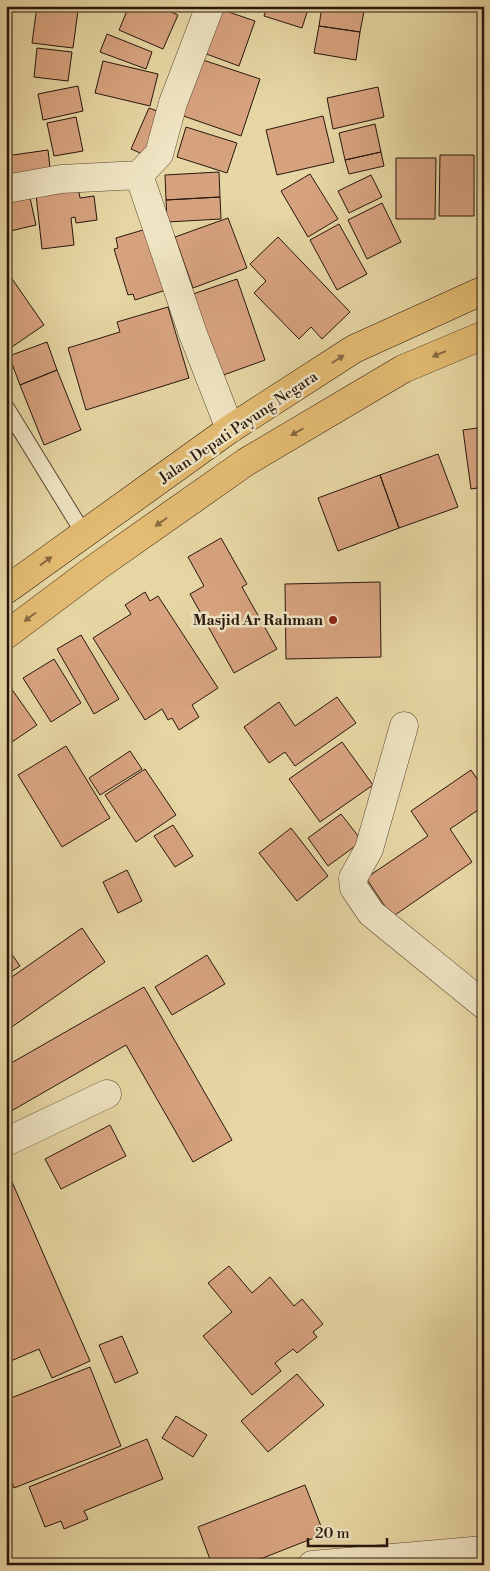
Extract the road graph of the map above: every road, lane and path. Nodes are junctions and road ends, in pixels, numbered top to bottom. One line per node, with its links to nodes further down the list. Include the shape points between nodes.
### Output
1 (210, 6): 2 (street, via 173,103 159,154)
2 (139, 175): 3 (street, via 61,179); 7 (street, via 193,334)
3 (6, 189)
4 (484, 290): 7 (highway, Jalan Depati Payung Negara, one-way to 4, via 354,349)
5 (484, 335): 10 (highway, one-way to 10, via 403,370 246,462)
6 (6, 407): 8 (lane)
7 (230, 429): 8 (highway, Jalan Depati Payung Negara)
8 (84, 534): 9 (highway, Jalan Depati Payung Negara, one-way to 8)
9 (6, 590)
10 (6, 635)
11 (404, 726): 12 (street, via 369,848 353,878 354,888 371,913)
12 (484, 1005)
13 (107, 1094): 14 (street)
14 (6, 1142)
15 (484, 1550): 16 (street)
16 (312, 1565)

